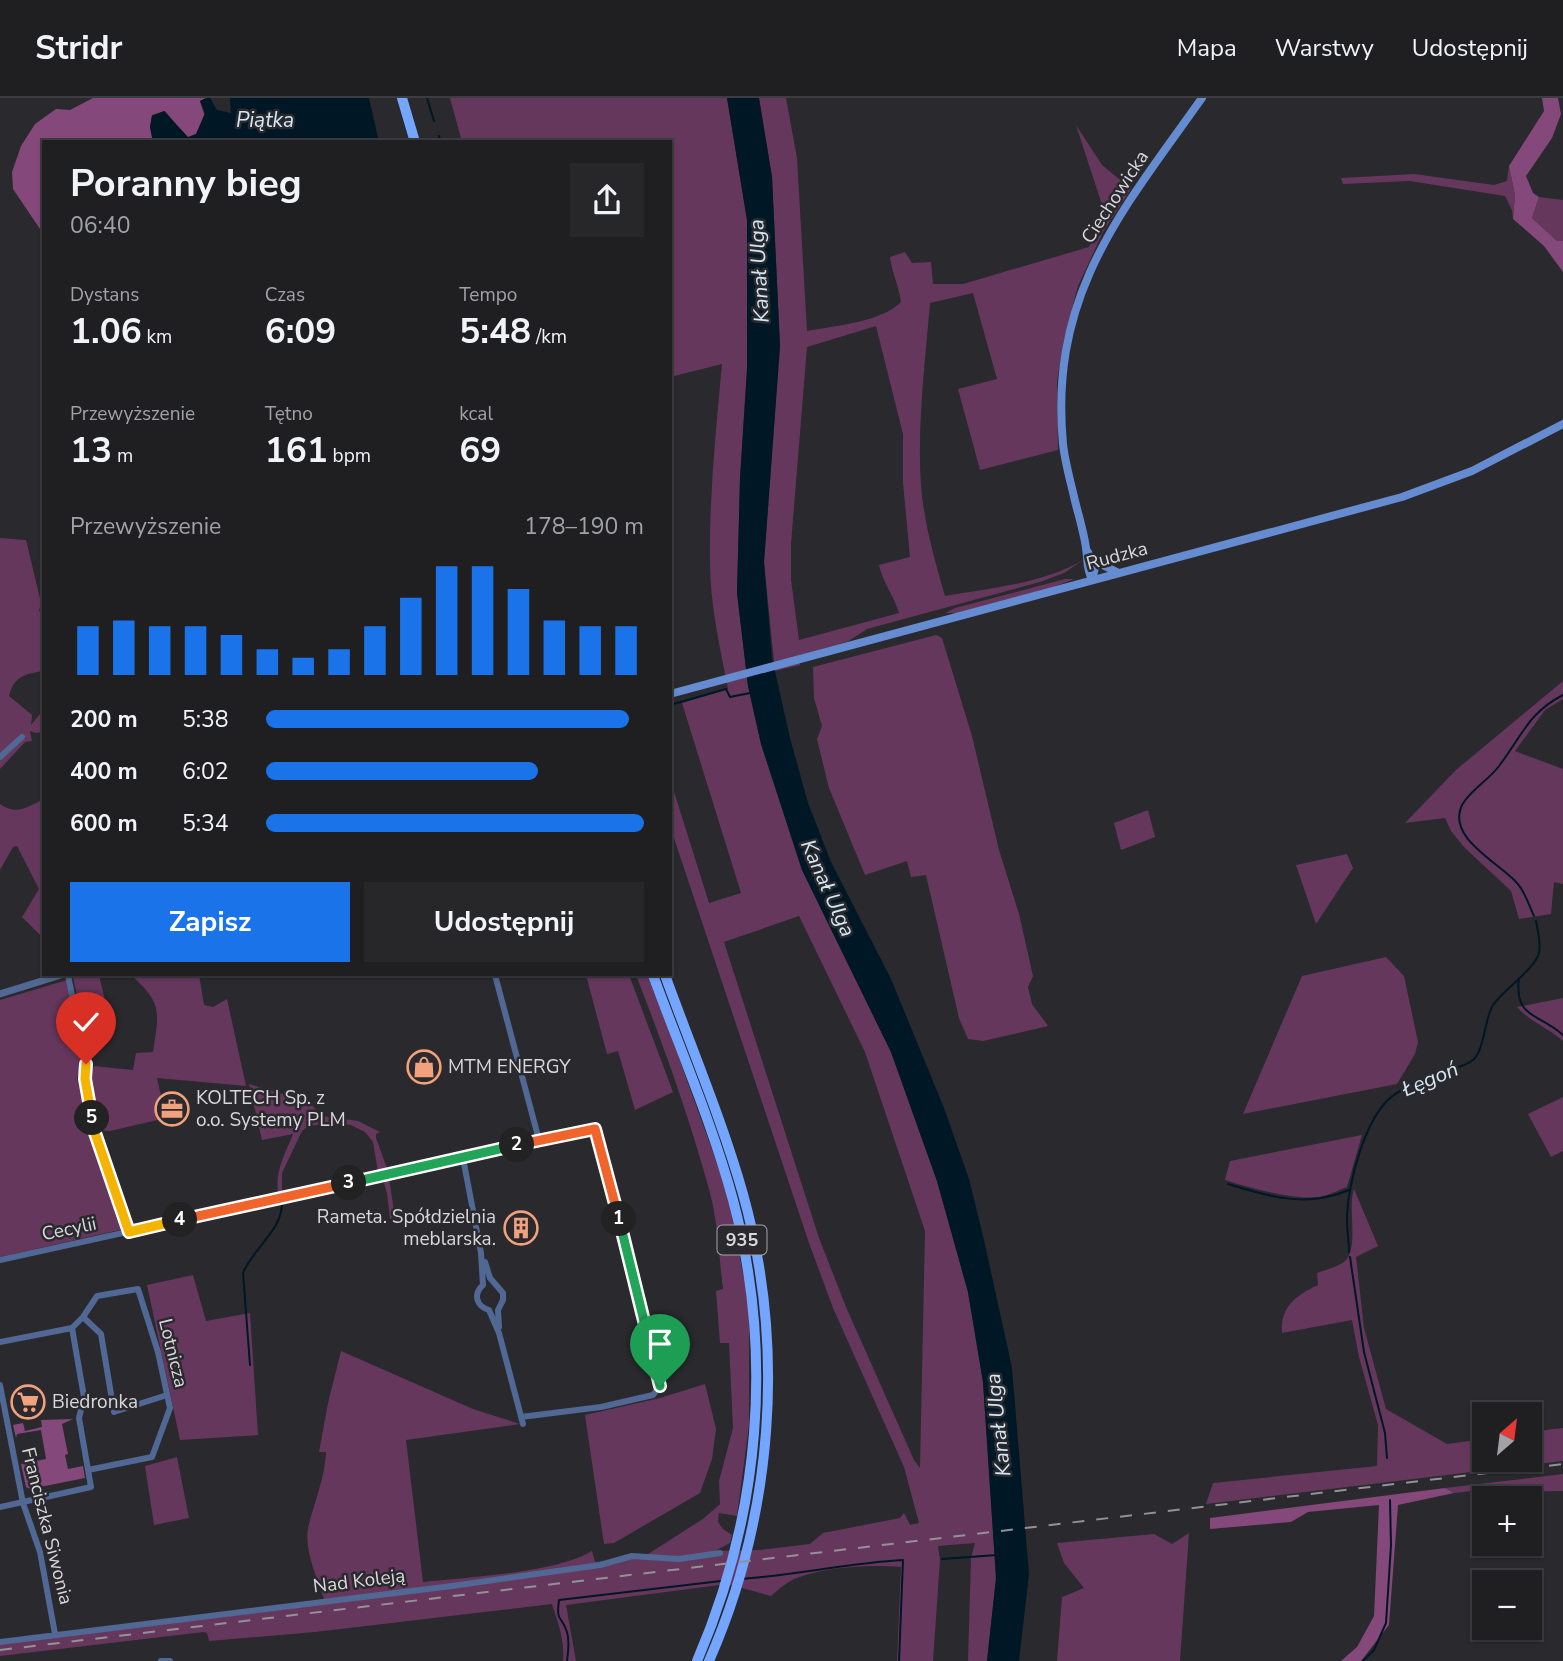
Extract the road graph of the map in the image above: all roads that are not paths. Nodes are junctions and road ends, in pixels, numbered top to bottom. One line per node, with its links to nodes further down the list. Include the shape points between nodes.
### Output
1 (402, 98): 3 (main road)
2 (1202, 98): 5 (main road, Ciechowicka, via 1109,231 1086,278 1066,347 1063,447)
3 (414, 140)
4 (1563, 424): 6 (main road, Rudzka, via 1489,463 1414,494)
5 (1089, 562): 6 (main road); 7 (main road, via 1095,568); 8 (main road)
6 (1117, 572): 7 (main road, Rudzka)
7 (1092, 579): 8 (main road, Rudzka)
8 (1072, 584): 9 (main road, Rudzka)
9 (672, 693)
10 (22, 737): 11 (street)
11 (0, 757)
12 (58, 976): 17 (street)
13 (68, 976): 20 (street, via 95,1133)
14 (495, 976): 18 (street)
15 (653, 976): 42 (main road, 935, via 729,1188 751,1289 757,1385 744,1517 730,1572)
16 (665, 976): 43 (main road, 935, via 733,1162 756,1253 766,1322 765,1448 755,1518 730,1609)
17 (0, 994)
18 (539, 1140): 19 (street, Cecylii); 29 (street, Cecylii, via 595,1129 660,1386 653,1395 522,1420)
19 (463, 1158): 20 (street, Cecylii); 21 (street)
20 (129, 1232): 22 (street, Cecylii)
21 (481, 1253): 23 (street); 24 (street)
22 (0, 1260)
23 (494, 1283): 24 (street); 25 (street, via 503,1293)
24 (483, 1285): 26 (street, via 477,1299)
25 (499, 1307): 26 (street); 29 (street)
26 (489, 1310): 29 (street)
27 (83, 1317): 28 (street); 32 (street, via 101,1334 114,1412); 32 (street, Lotnicza, via 96,1296 138,1289)
28 (72, 1328): 30 (street); 34 (street, via 84,1397 79,1419)
29 (499, 1332)
30 (0, 1342)
31 (0, 1385): 33 (street, Franciszka Siwonia)
32 (167, 1395): 34 (street, Lotnicza, via 170,1408 152,1457)
33 (4, 1423): 35 (street, Franciszka Siwonia)
34 (88, 1471): 35 (street, via 91,1487)
35 (23, 1503): 36 (street); 38 (street, Franciszka Siwonia, via 40,1552)
36 (0, 1507)
37 (720, 1553): 38 (street, Nad Koleją, via 680,1559 639,1556 452,1586)
38 (55, 1634): 39 (street, Nad Koleją)
39 (0, 1642)
40 (161, 1661): 41 (street)
41 (170, 1661)
42 (697, 1661)
43 (709, 1661)

